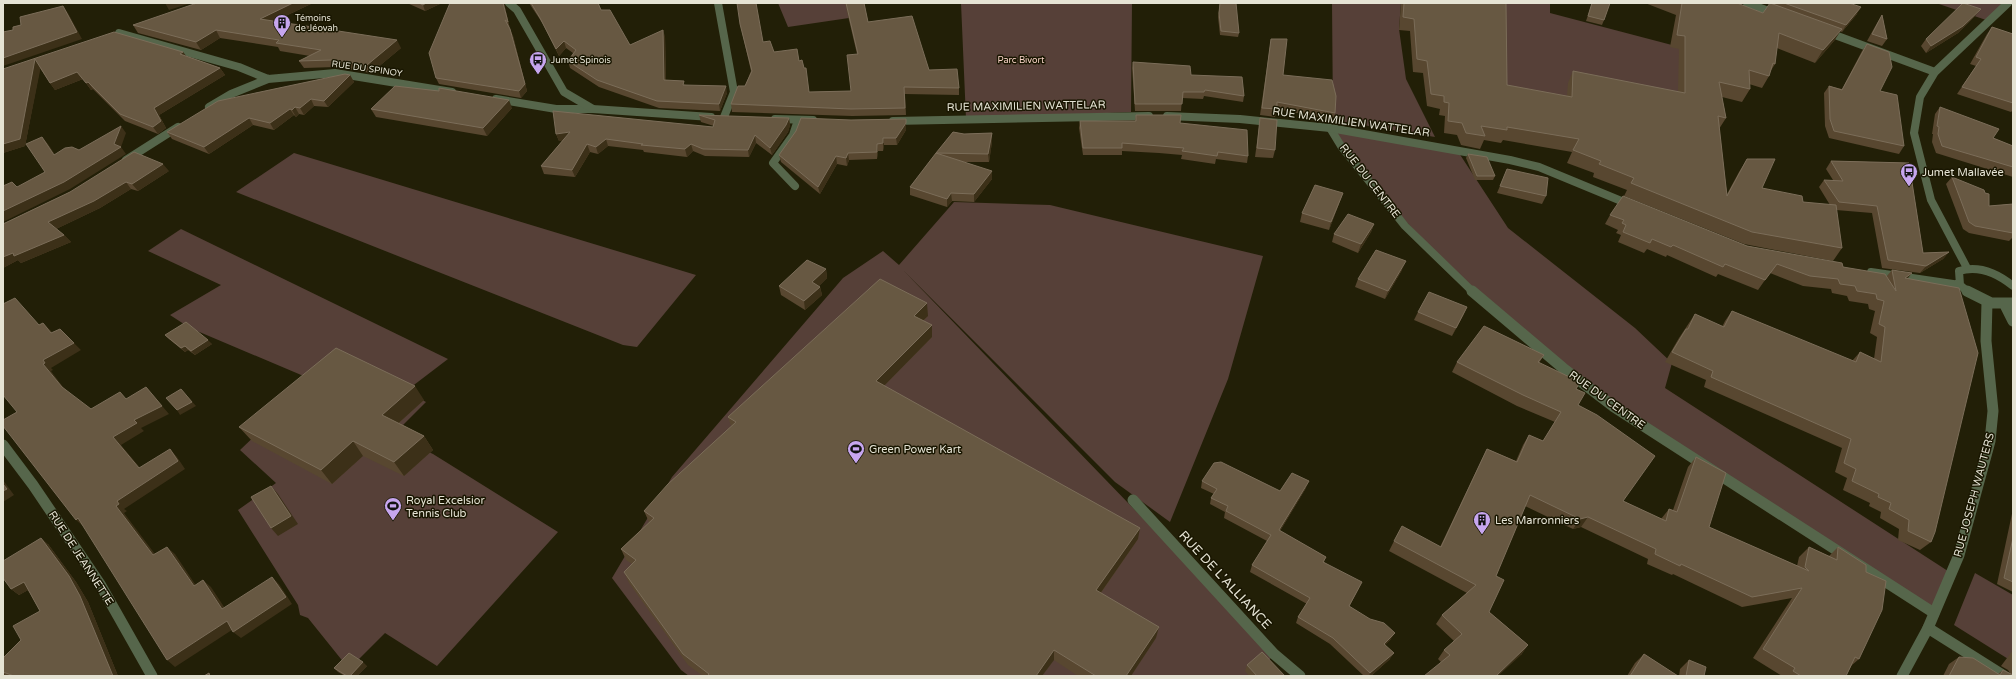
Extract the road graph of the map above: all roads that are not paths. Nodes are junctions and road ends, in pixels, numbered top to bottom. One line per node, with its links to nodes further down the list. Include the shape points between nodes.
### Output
1 (509, 3): 12 (street, via 517,10 564,92)
2 (718, 3): 12 (street, via 734,92 728,117)
3 (1748, 3): 5 (street)
4 (2008, 3): 8 (street)
5 (1785, 17)
6 (134, 28): 9 (street, RUE DU SPINOY, via 115,34 239,67)
7 (1815, 28): 8 (street)
8 (1935, 72): 23 (street, via 1920,97 1914,133 1931,200)
9 (268, 79): 10 (street, RUE DU SPINOY, via 335,73); 13 (street, via 231,94)
10 (457, 93)
11 (488, 98): 12 (street, via 556,109)
12 (593, 109)
13 (204, 110)
14 (768, 119): 15 (street)
15 (798, 120): 16 (street); 21 (street, via 793,135 773,163)
16 (821, 121)
17 (885, 121): 19 (street, RUE MAXIMILIEN WATTELAR, via 1158,116 1240,119)
18 (184, 123): 20 (street)
19 (1330, 128): 22 (street, RUE MAXIMILIEN WATTELAR, via 1539,167); 32 (street, RUE DU CENTRE, via 1341,146 1405,226 1477,295 1563,368 1656,435)
20 (118, 166)
21 (795, 186)
22 (1641, 209)
23 (1967, 268): 25 (street, via 1988,270); 26 (street, via 1959,271)
24 (1865, 271): 26 (street)
25 (2011, 281)
26 (1960, 285): 27 (street, via 1970,294)
27 (1987, 302): 28 (street); 32 (street, RUE JOSEPH WAUTERS, via 1986,341 1993,410 1990,441 1959,555)
28 (2009, 304): 29 (street)
29 (2013, 321)
30 (3, 445): 34 (street, RUE DE JEANNETTE, via 100,584)
31 (1133, 500): 35 (street, RUE DE L'ALLIANCE, via 1274,654)
32 (1934, 613): 33 (street, RUE JOSEPH WAUTERS)
33 (1928, 628): 36 (street, RUE JOSEPH WAUTERS); 37 (street)
34 (152, 676)
35 (1300, 676)
36 (1902, 676)
37 (2004, 676)

